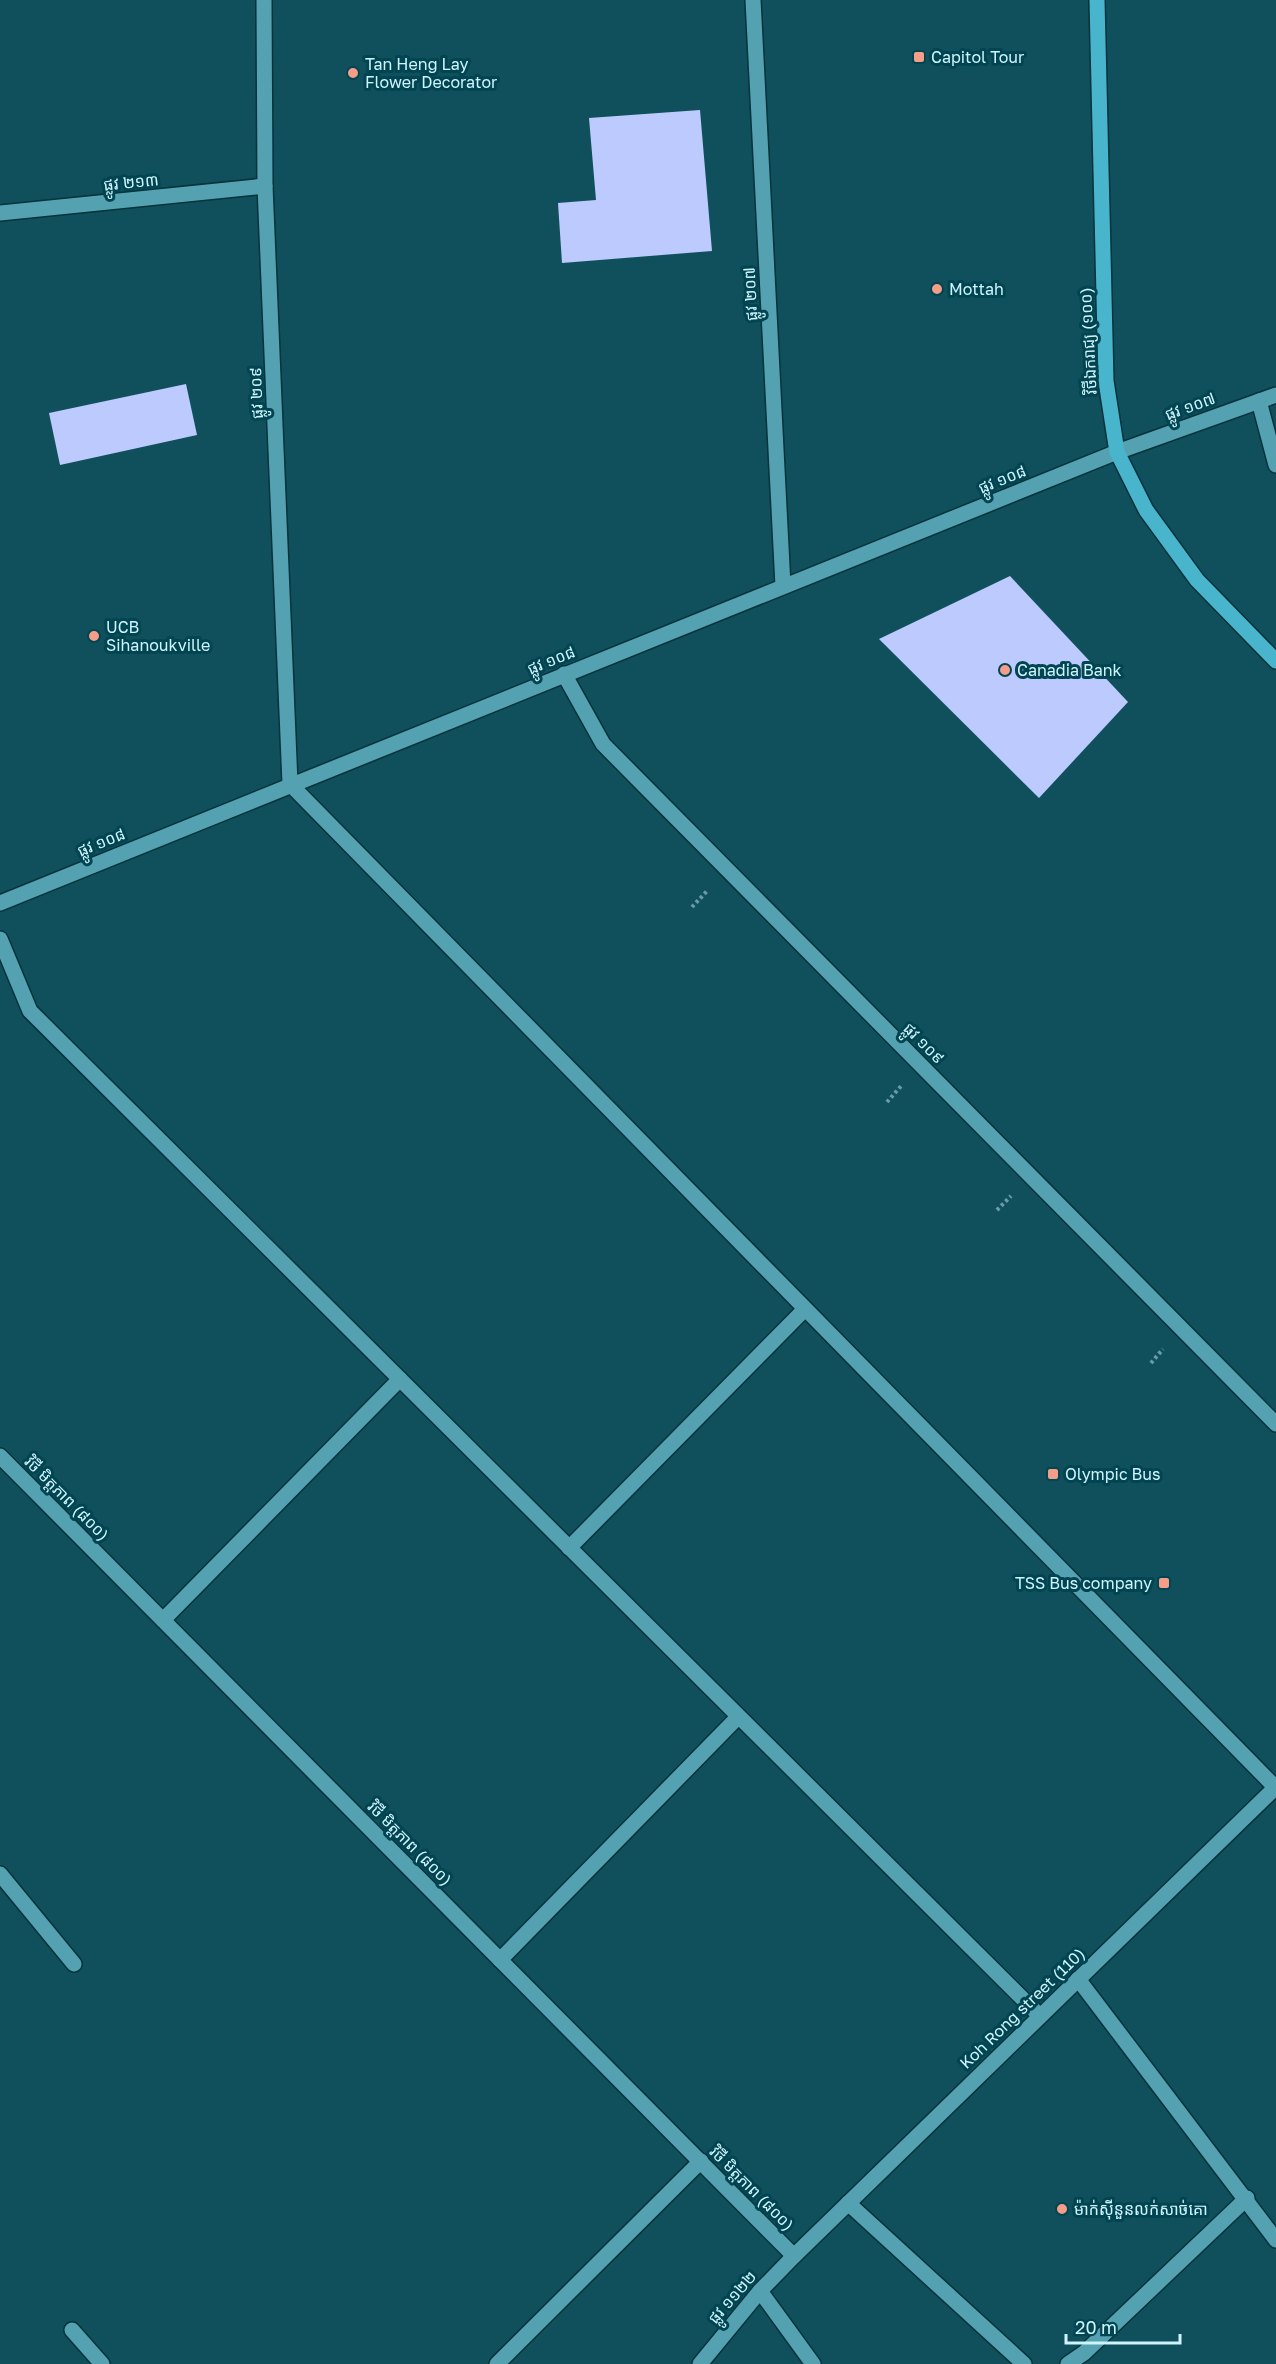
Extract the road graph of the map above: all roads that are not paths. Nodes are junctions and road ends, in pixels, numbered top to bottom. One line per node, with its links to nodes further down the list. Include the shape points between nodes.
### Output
1 (264, 0): 4 (street, ផ្លូវ ២០៩)
2 (753, 0): 11 (street, ផ្លូវ ២០៧)
3 (1097, 0): 9 (main road, វិថីឯករាជ្យ (១០០), via 1106,381)
4 (265, 186): 5 (street, ផ្លូវ ២១៣); 14 (street, ផ្លូវ ២០៩)
5 (0, 213)
6 (1276, 395): 7 (street, ផ្លូវ ១០៧)
7 (1259, 401): 8 (street); 9 (street, ផ្លូវ ១០៧)
8 (1274, 447): 10 (street)
9 (1117, 452): 11 (street, ផ្លូវ ១០៨); 12 (main road, វិថីឯករាជ្យ (១០០), via 1146,510 1197,580)
10 (1276, 465)
11 (783, 586): 13 (street, ផ្លូវ ១០៨)
12 (1276, 661)
13 (564, 674): 14 (street, ផ្លូវ ១០៨); 19 (street, ផ្លូវ ១០៩, via 603,744)
14 (290, 784): 15 (street, ផ្លូវ ១០៨); 17 (street)
15 (0, 903)
16 (0, 939): 18 (street, via 30,1011)
17 (805, 1309): 21 (street); 24 (street)
18 (400, 1379): 21 (street); 22 (street)
19 (1276, 1424)
20 (0, 1456): 22 (street, វិថី មិត្តភាព (៨០០))
21 (569, 1548): 23 (street)
22 (163, 1620): 26 (street, វិថី មិត្តភាព (៨០០))
23 (738, 1717): 26 (street); 29 (street)
24 (1276, 1788): 28 (street, Koh Rong street (110))
25 (0, 1874): 27 (street)
26 (500, 1960): 30 (street, វិថី មិត្តភាព (៨០០))
27 (74, 1964)
28 (1078, 1979): 29 (street, Koh Rong street (110)); 31 (street)
29 (1040, 2016): 32 (street, Koh Rong street (110))
30 (701, 2161): 34 (street, វិថី មិត្តភាព (៨០០)); 38 (street)
31 (1247, 2198): 33 (street); 42 (street)
32 (848, 2203): 34 (street, Koh Rong street (110)); 41 (street)
33 (1276, 2240)
34 (794, 2256): 35 (street, ផ្លូវ ១១២២)
35 (760, 2291): 39 (street, ផ្លូវ ១១២២); 40 (street)
36 (72, 2330): 37 (street)
37 (102, 2364)
38 (497, 2364)
39 (699, 2364)
40 (813, 2364)
41 (1024, 2364)
42 (1068, 2364)

